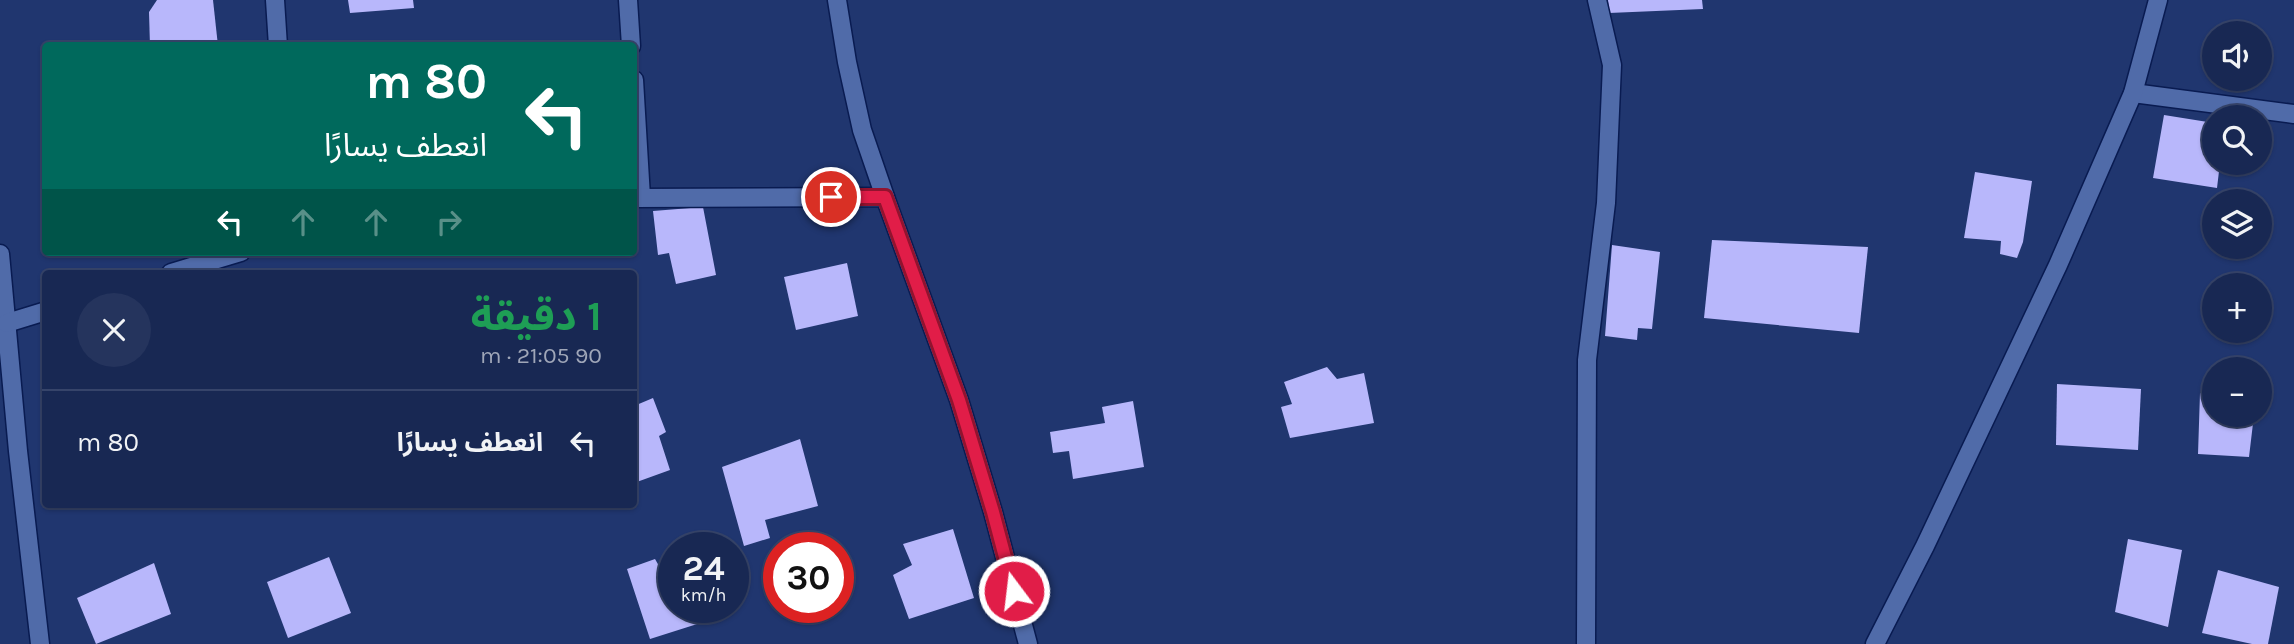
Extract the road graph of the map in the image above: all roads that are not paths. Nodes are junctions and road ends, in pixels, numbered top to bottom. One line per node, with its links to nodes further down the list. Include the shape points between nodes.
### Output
1 (275, 0): 6 (street)
2 (628, 0): 7 (street)
3 (837, 0): 10 (street, via 862,130)
4 (1597, 0): 19 (street, via 1612,65 1606,203 1587,360)
5 (2158, 0): 8 (street)
6 (278, 42)
7 (631, 42)
8 (2133, 93): 9 (street); 20 (street, via 2058,265)
9 (2294, 114)
10 (885, 197): 11 (street); 18 (street, via 959,400)
11 (637, 198)
12 (0, 254): 16 (street)
13 (228, 256): 14 (street)
14 (181, 270)
15 (42, 312): 16 (street)
16 (7, 323): 17 (street)
17 (40, 644)
18 (1028, 644)
19 (1586, 644)
20 (1875, 644)

